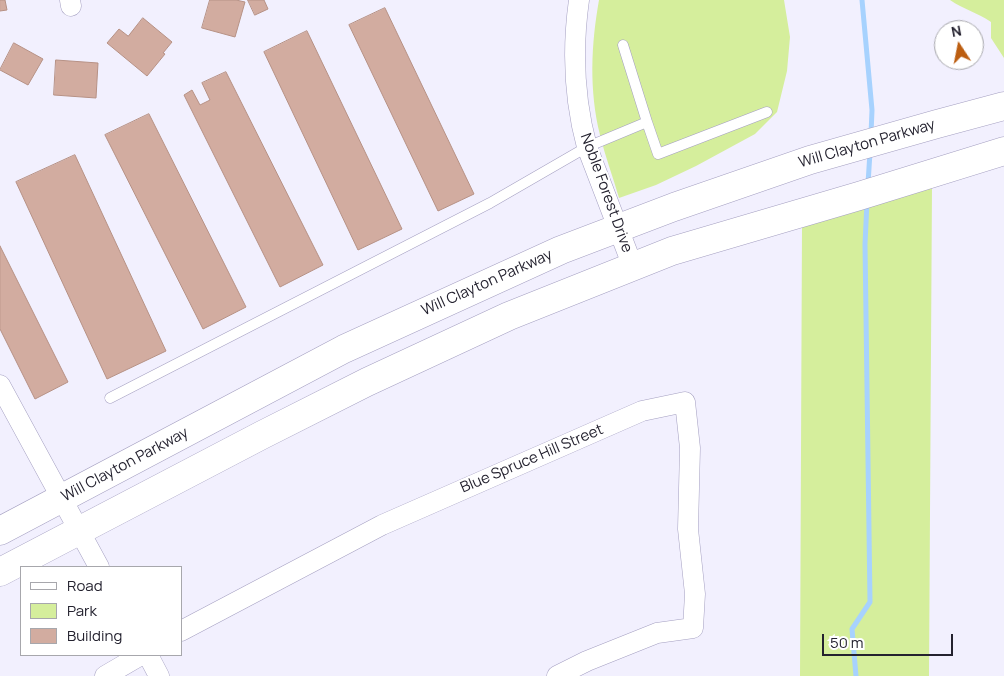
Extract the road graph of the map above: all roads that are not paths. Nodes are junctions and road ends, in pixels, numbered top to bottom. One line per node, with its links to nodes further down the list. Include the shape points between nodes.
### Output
1 (579, 0): 6 (street, Noble Forest Drive, via 576,91)
2 (623, 44): 5 (lane)
3 (1004, 106): 8 (main road, Will Clayton Parkway, via 840,152)
4 (767, 112): 5 (lane, via 658,154)
5 (647, 122): 6 (lane)
6 (587, 147): 8 (street, Noble Forest Drive); 12 (lane, via 490,203)
7 (1004, 151): 9 (main road, via 672,251)
8 (617, 229): 9 (street, Noble Forest Drive); 10 (main road, Will Clayton Parkway, via 500,277)
9 (633, 267): 13 (main road, via 509,316)
10 (314, 364): 13 (main road); 14 (main road, Will Clayton Parkway)
11 (0, 385): 14 (street)
12 (110, 398)
13 (334, 399): 16 (main road)
14 (62, 498): 15 (main road, Will Clayton Parkway); 16 (street)
15 (0, 531)
16 (79, 531): 17 (street); 18 (main road)
17 (98, 566)
18 (0, 572)
19 (182, 630): 24 (street, Blue Spruce Hill Street, via 382,525 642,412 685,402 690,448 688,529 695,594 693,628 657,633)
20 (139, 656): 22 (street)
21 (149, 656): 23 (street)
22 (105, 676)
23 (159, 676)
24 (557, 676)

